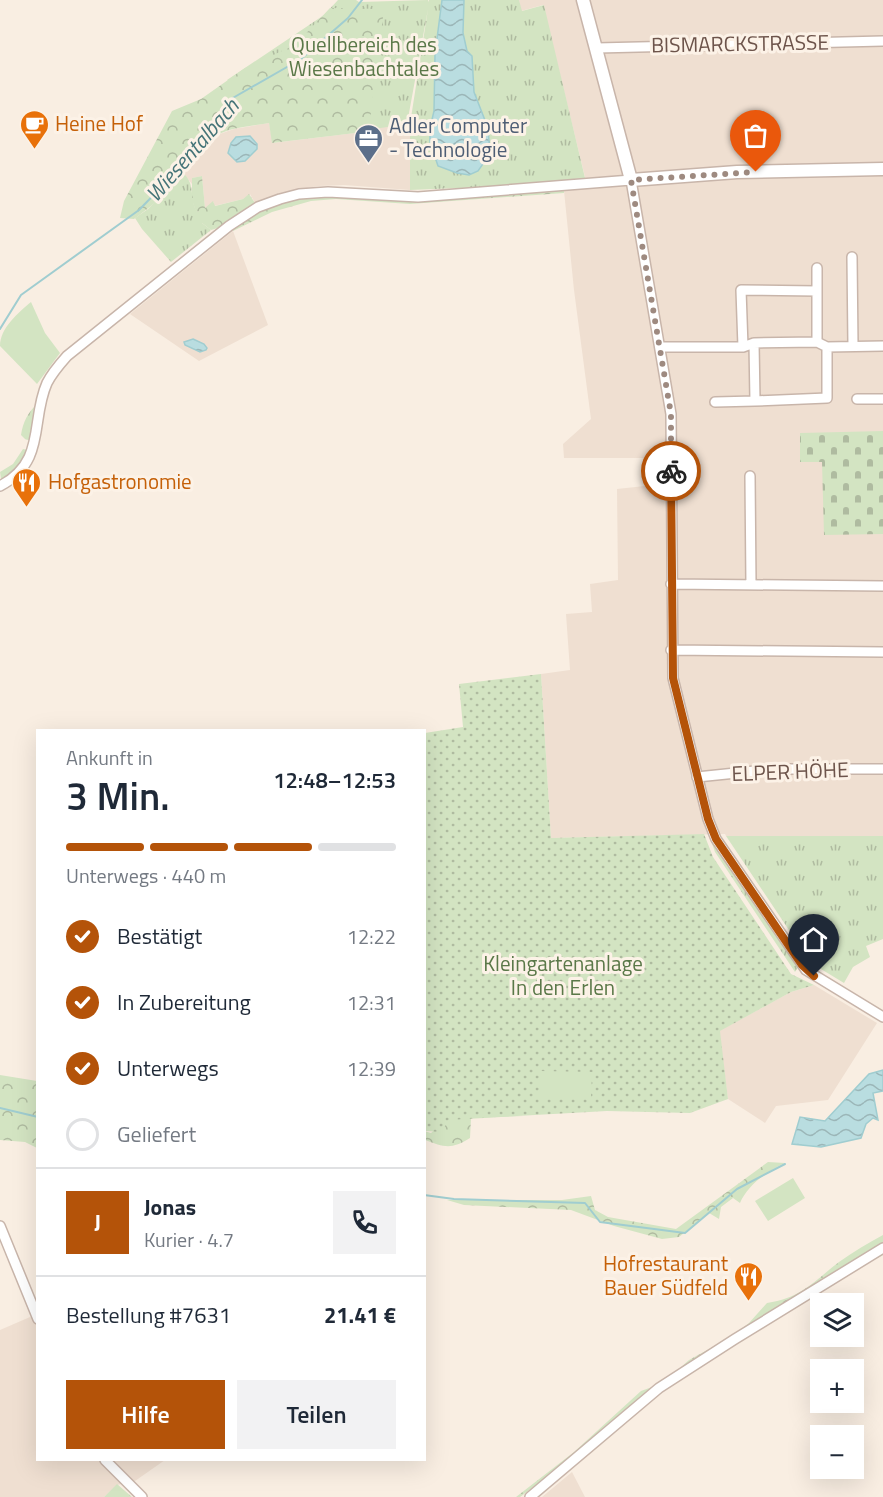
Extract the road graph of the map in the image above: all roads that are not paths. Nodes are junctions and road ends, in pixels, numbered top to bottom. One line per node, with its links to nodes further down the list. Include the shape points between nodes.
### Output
1 (583, 0): 3 (street)
2 (883, 41): 3 (street, BISMARCKSTRASSE)
3 (597, 48): 5 (street)
4 (883, 169): 5 (street, via 737,172)
5 (631, 180): 13 (street); 20 (street, via 418,197 313,192 258,207 67,356 47,385 35,442 24,466)
6 (852, 258): 11 (street)
7 (817, 268): 8 (street)
8 (817, 291): 10 (street); 14 (street, via 741,290)
9 (754, 343): 10 (street); 14 (street); 17 (street)
10 (822, 344): 11 (street); 17 (street, via 827,398)
11 (853, 346): 12 (street)
12 (883, 346)
13 (660, 347): 14 (street); 21 (street, via 671,414)
14 (743, 347)
15 (857, 399): 16 (street)
16 (883, 399)
17 (755, 401): 18 (street)
18 (715, 402)
19 (750, 476): 22 (street)
20 (0, 486)
21 (671, 584): 22 (street); 24 (street)
22 (751, 585): 23 (street)
23 (883, 586)
24 (672, 650): 25 (street); 27 (street, via 673,678)
25 (883, 652)
26 (883, 769): 27 (street, ELPER HÖHE, via 775,769)
27 (697, 777): 28 (street, via 716,839 802,965)
28 (883, 1017)
29 (0, 1226): 31 (street)
30 (883, 1248): 34 (street, via 659,1388)
31 (36, 1314)
32 (106, 1461): 33 (street)
33 (142, 1497)
34 (530, 1497)

